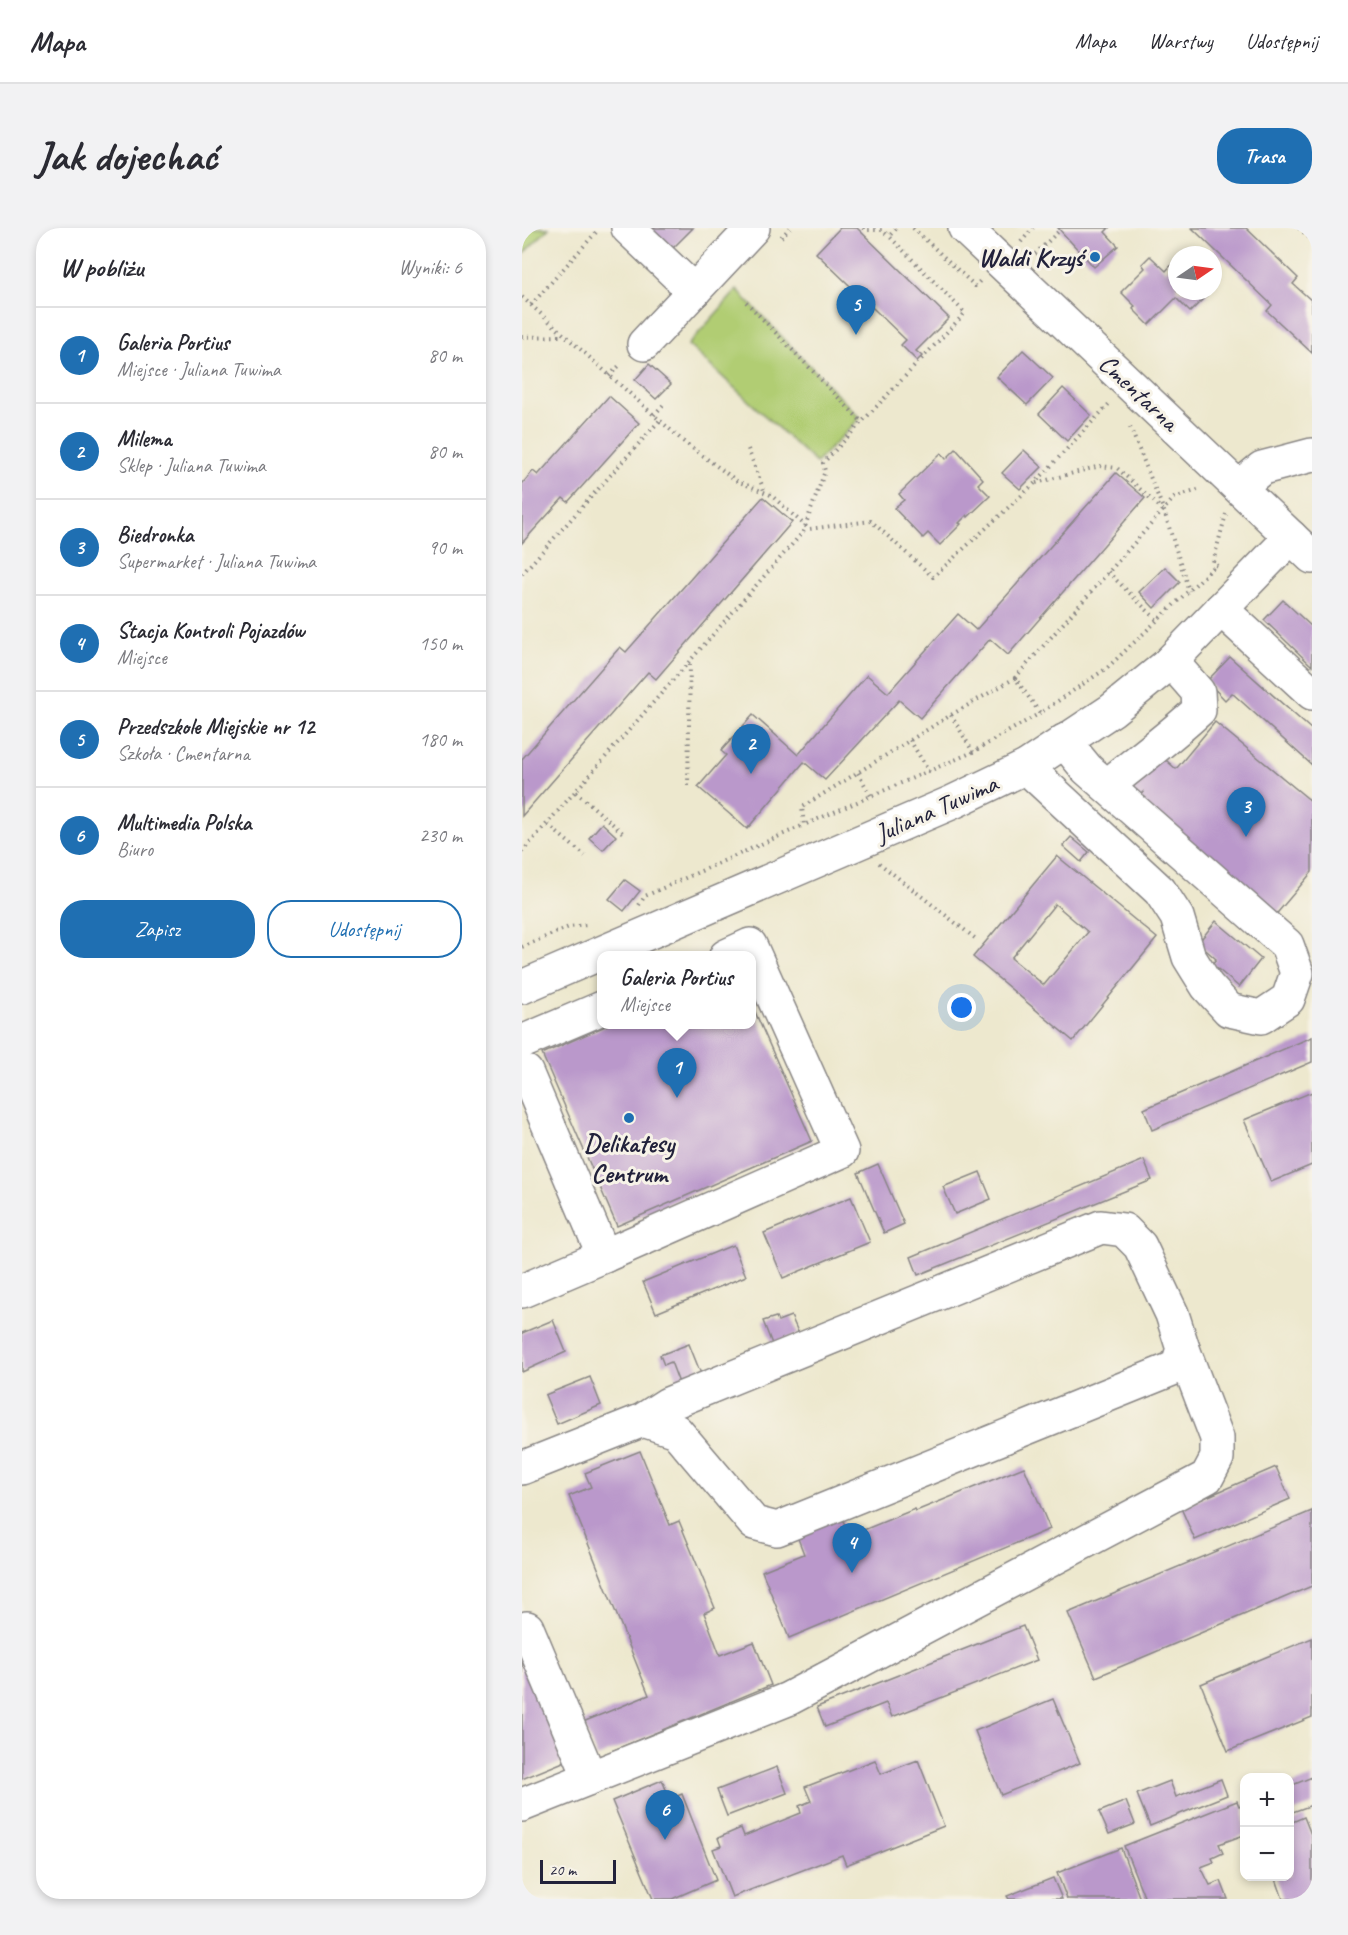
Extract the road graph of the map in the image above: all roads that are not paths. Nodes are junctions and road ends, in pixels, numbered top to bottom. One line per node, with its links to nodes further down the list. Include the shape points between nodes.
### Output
1 (628, 228): 4 (street)
2 (753, 228): 4 (street)
3 (965, 228): 7 (street, Cmentarna)
4 (694, 291): 5 (street)
5 (644, 344)
6 (1312, 455): 7 (street, via 1262,468)
7 (1233, 500): 8 (street, Cmentarna)
8 (1302, 547): 9 (street, Juliana Tuwima)
9 (1231, 599): 10 (street, Juliana Tuwima); 11 (street)
10 (1171, 661): 12 (street, Juliana Tuwima, via 1112,710); 14 (street, via 1198,692 1198,710)
11 (1312, 693)
12 (1064, 741): 13 (street, Juliana Tuwima); 14 (street)
13 (1026, 766): 14 (street, via 1160,891 1177,917 1189,957 1207,986 1229,1010 1261,1017 1288,999 1297,973 1287,945); 15 (street, Juliana Tuwima, via 943,807)
14 (1107, 786)
15 (606, 951)
16 (737, 951): 17 (street, via 750,945)
17 (753, 951)
18 (597, 955): 20 (street, Juliana Tuwima)
19 (756, 958): 24 (street, via 842,1151)
20 (522, 987)
21 (597, 1010): 22 (street)
22 (522, 1042)
23 (522, 1071): 24 (street, via 526,1072)
24 (604, 1256): 25 (street)
25 (522, 1291)
26 (1183, 1349): 27 (street, via 1177,1367 777,1529 754,1523 676,1431); 27 (street, via 1172,1314 1140,1246 1124,1230 1101,1227 668,1404); 30 (street, via 1217,1438 1217,1458 1207,1477 788,1699)
27 (643, 1420): 28 (street)
28 (522, 1468)
29 (524, 1625): 30 (street)
30 (590, 1778): 31 (street)
31 (522, 1805)

